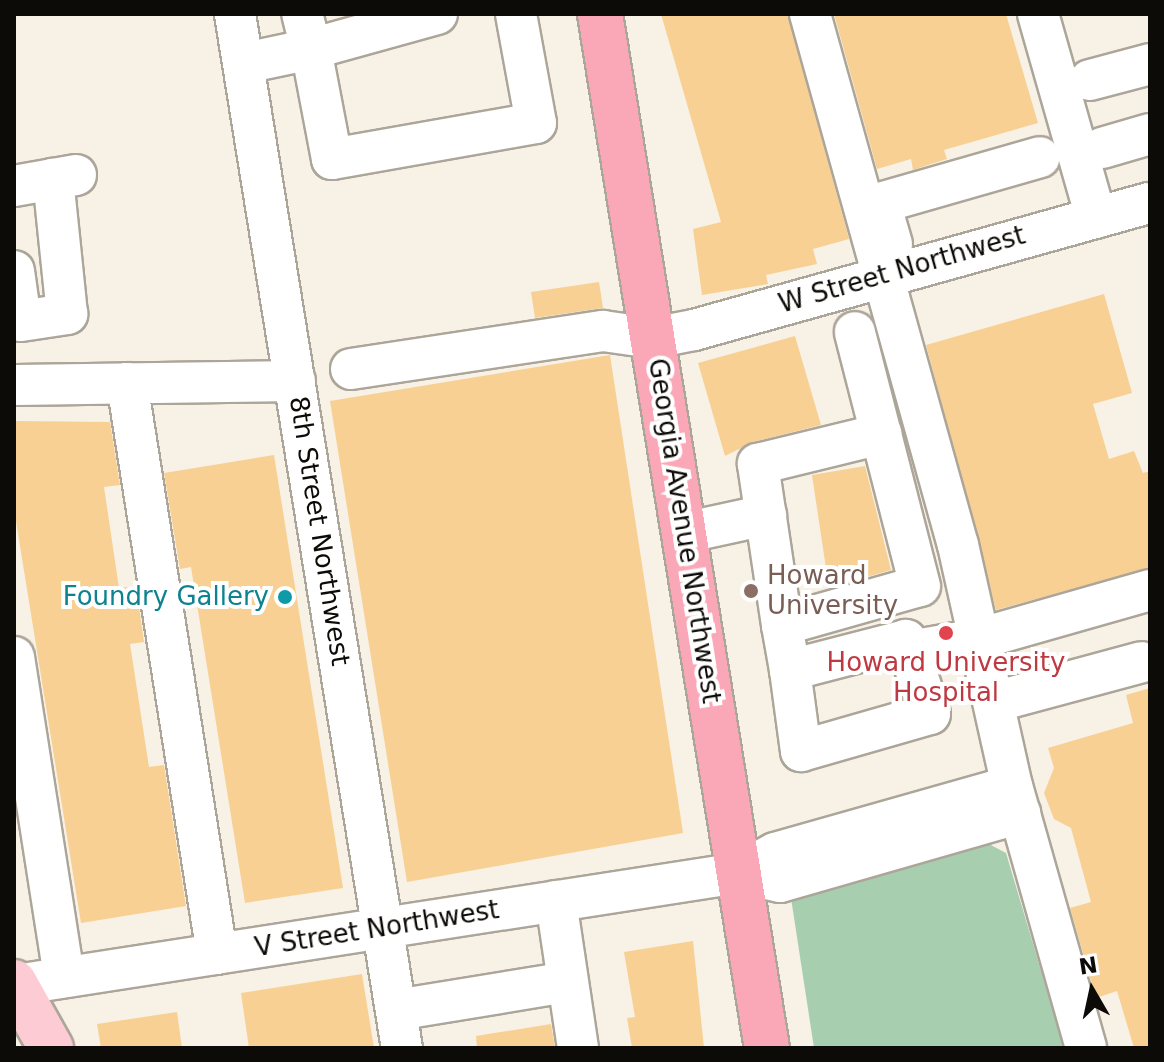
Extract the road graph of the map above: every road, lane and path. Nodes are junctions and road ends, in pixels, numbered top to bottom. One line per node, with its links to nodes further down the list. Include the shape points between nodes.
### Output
1 (235, 14): 8 (street, 8th Street Northwest)
2 (437, 14): 7 (street)
3 (516, 14): 7 (street, via 536,123 332,159)
4 (600, 14): 20 (highway, Georgia Avenue Northwest)
5 (810, 14): 18 (street)
6 (1038, 14): 16 (street)
7 (307, 32): 8 (street)
8 (245, 63): 22 (street, 8th Street Northwest)
9 (1150, 64): 10 (street)
10 (1090, 80)
11 (1150, 134): 12 (street)
12 (1102, 148)
13 (1040, 157): 18 (street, via 880,203)
14 (14, 186): 17 (street, via 65,177 67,314 21,321)
15 (1150, 203): 16 (street, W Street Northwest)
16 (1096, 218): 18 (street, W Street Northwest)
17 (14, 271)
18 (892, 273): 20 (street, W Street Northwest); 31 (street)
19 (855, 332): 25 (street)
20 (653, 338): 21 (street, via 603,331); 27 (highway, Georgia Avenue Northwest)
21 (351, 369)
22 (295, 381): 23 (street); 41 (street, 8th Street Northwest)
23 (127, 383): 24 (street); 42 (street)
24 (14, 385)
25 (881, 434): 26 (street, via 758,464); 30 (street, via 920,586)
26 (766, 515): 27 (street); 30 (street)
27 (683, 533): 39 (highway, Georgia Avenue Northwest)
28 (1150, 590): 31 (street)
29 (1150, 614): 31 (street)
30 (782, 625): 35 (street)
31 (980, 647): 32 (street); 36 (street)
32 (910, 651): 35 (street, via 906,640); 35 (street, via 930,714 801,751)
33 (14, 657): 38 (street)
34 (1142, 662): 36 (street)
35 (790, 670)
36 (994, 702): 37 (street)
37 (1016, 800): 39 (street, V Street Northwest, via 775,853); 50 (street)
38 (25, 807): 43 (street)
39 (738, 873): 40 (street, V Street Northwest); 49 (highway, Georgia Avenue Northwest)
40 (556, 901): 41 (street, V Street Northwest); 48 (street)
41 (382, 928): 42 (street, V Street Northwest); 46 (street, 8th Street Northwest)
42 (217, 954): 43 (street, V Street Northwest)
43 (64, 977): 44 (street, V Street Northwest)
44 (15, 984): 47 (main road)
45 (548, 985): 46 (street)
46 (399, 1029)
47 (51, 1048)
48 (578, 1048)
49 (767, 1048)
50 (1086, 1048)

